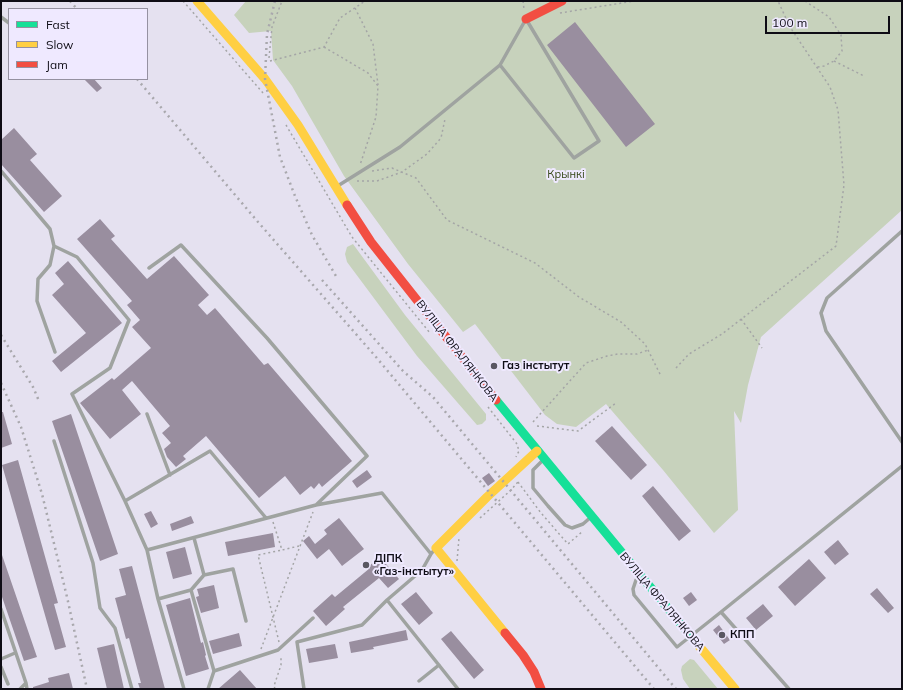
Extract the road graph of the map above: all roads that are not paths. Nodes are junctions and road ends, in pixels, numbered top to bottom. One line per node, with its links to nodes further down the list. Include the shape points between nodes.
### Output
1 (197, 1): 6 (main road, ВУЛІЦА ФРАЛЯНКОВА, via 265,79 298,125)
2 (562, 1): 3 (main road)
3 (526, 19): 4 (lane); 4 (lane, via 599,141 574,158)
4 (500, 65): 6 (lane, via 400,147)
5 (1, 171): 8 (lane, via 50,229)
6 (335, 188): 14 (main road, ВУЛІЦА ФРАЛЯНКОВА, via 371,242)
7 (902, 231): 13 (lane, via 827,298 822,313 826,331)
8 (54, 246): 10 (lane, via 50,264 38,279 37,301); 18 (lane, via 77,257 129,320 110,368 72,394)
9 (149, 268): 19 (lane, via 181,245 267,338 367,456)
10 (54, 352)
11 (147, 414): 17 (lane)
12 (54, 441): 45 (lane, via 93,564 100,608 115,628)
13 (902, 442)
14 (537, 451): 15 (main road, ВУЛІЦА ФРАЛЯНКОВА); 24 (main road)
15 (544, 459): 20 (main road, ВУЛІЦА ФРАЛЯНКОВА); 20 (lane, via 533,470 533,488 566,525 572,528 583,524)
16 (902, 466): 31 (lane)
17 (170, 475): 18 (lane); 21 (lane, via 210,451)
18 (125, 501): 23 (lane)
19 (316, 505): 21 (lane); 24 (lane, via 382,493)
20 (591, 516): 26 (main road, ВУЛІЦА ФРАЛЯНКОВА)
21 (266, 518): 22 (lane)
22 (194, 538): 23 (lane); 25 (lane)
23 (147, 550): 28 (lane)
24 (434, 551): 29 (lane, via 422,570); 50 (main road, via 452,567 523,655)
25 (204, 575): 27 (lane); 33 (lane, via 233,569)
26 (640, 576): 34 (main road, ВУЛІЦА ФРАЛЯНКОВА); 34 (lane, via 633,589 634,595 677,647)
27 (191, 590): 28 (lane); 39 (lane)
28 (158, 599): 46 (lane)
29 (387, 600): 37 (lane); 48 (lane, via 362,625 297,642)
30 (1, 609): 35 (lane)
31 (721, 612): 34 (lane); 52 (lane)
32 (313, 618): 39 (lane, via 278,650)
33 (246, 621)
34 (691, 637): 51 (main road, ВУЛІЦА ФРАЛЯНКОВА)
35 (15, 653): 36 (lane); 41 (lane)
36 (1, 659)
37 (439, 665): 40 (lane); 49 (lane)
38 (1, 667): 42 (lane)
39 (214, 671): 47 (lane)
40 (419, 681)
41 (26, 683): 43 (lane); 44 (lane)
42 (8, 684)
43 (20, 689)
44 (27, 689)
45 (132, 689)
46 (184, 689)
47 (208, 689)
48 (304, 689)
49 (458, 689)
50 (541, 689)
51 (735, 689)
52 (789, 689)

